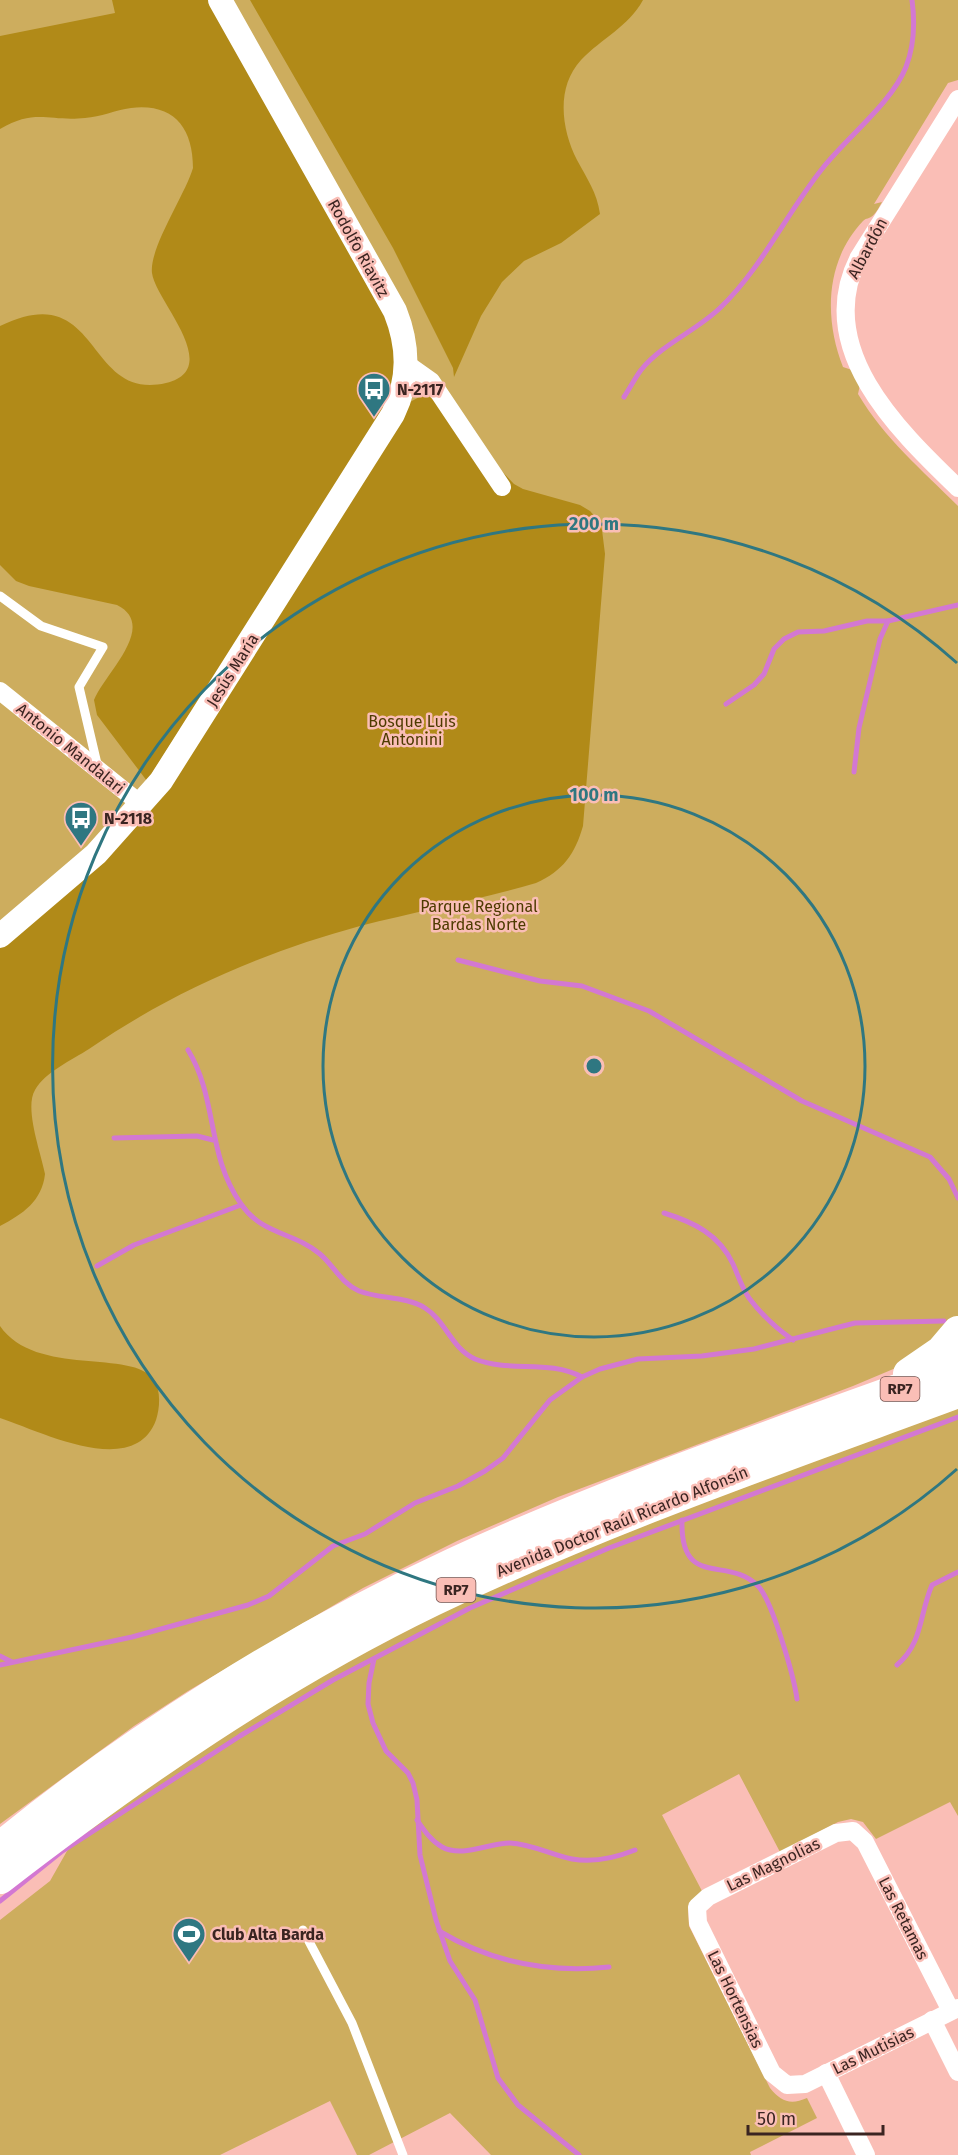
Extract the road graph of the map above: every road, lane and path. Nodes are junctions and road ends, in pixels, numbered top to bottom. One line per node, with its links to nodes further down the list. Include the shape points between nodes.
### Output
1 (220, 0): 3 (main road, Rodolfo Riavitz, via 395,311)
2 (958, 99): 5 (street, Albardón, via 859,257 849,281 846,309 854,351 873,395 904,435)
3 (407, 364): 4 (street, via 431,381); 9 (main road, Jesús María, via 393,414 174,762)
4 (502, 487)
5 (958, 488)
6 (0, 596): 8 (lane, via 41,626 103,647 79,687)
7 (0, 691): 8 (street, Antonio Mandalari)
8 (99, 771): 9 (street, Antonio Mandalari)
9 (142, 805): 10 (main road, Jesús María, via 96,854)
10 (0, 936)
11 (958, 1332): 14 (highway, via 941,1352 916,1371)
12 (958, 1368): 14 (highway, Avenida Doctor Raúl Ricardo Alfonsín / RP7)
13 (958, 1392): 17 (highway, Avenida Doctor Raúl Ricardo Alfonsín / RP7, via 606,1524 431,1601 219,1721 94,1806)
14 (842, 1411): 16 (highway, Avenida Doctor Raúl Ricardo Alfonsín / RP7, via 572,1512 386,1596 177,1721)
15 (853, 1831): 18 (street, Las Magnolias, via 836,1833 708,1897); 20 (street, Las Retamas, via 865,1842)
16 (0, 1848)
17 (0, 1878)
18 (697, 1907): 24 (street, Las Hortensias, via 698,1923 767,2063 776,2078)
19 (303, 1930): 25 (lane, via 365,2053)
20 (955, 2009): 21 (street, Las Mutisias)
21 (932, 2020): 22 (street); 23 (street, Las Mutisias)
22 (958, 2072)
23 (826, 2073): 24 (street, Las Mutisias, via 804,2084); 26 (street)
24 (787, 2085)
25 (403, 2155)
26 (866, 2155)

